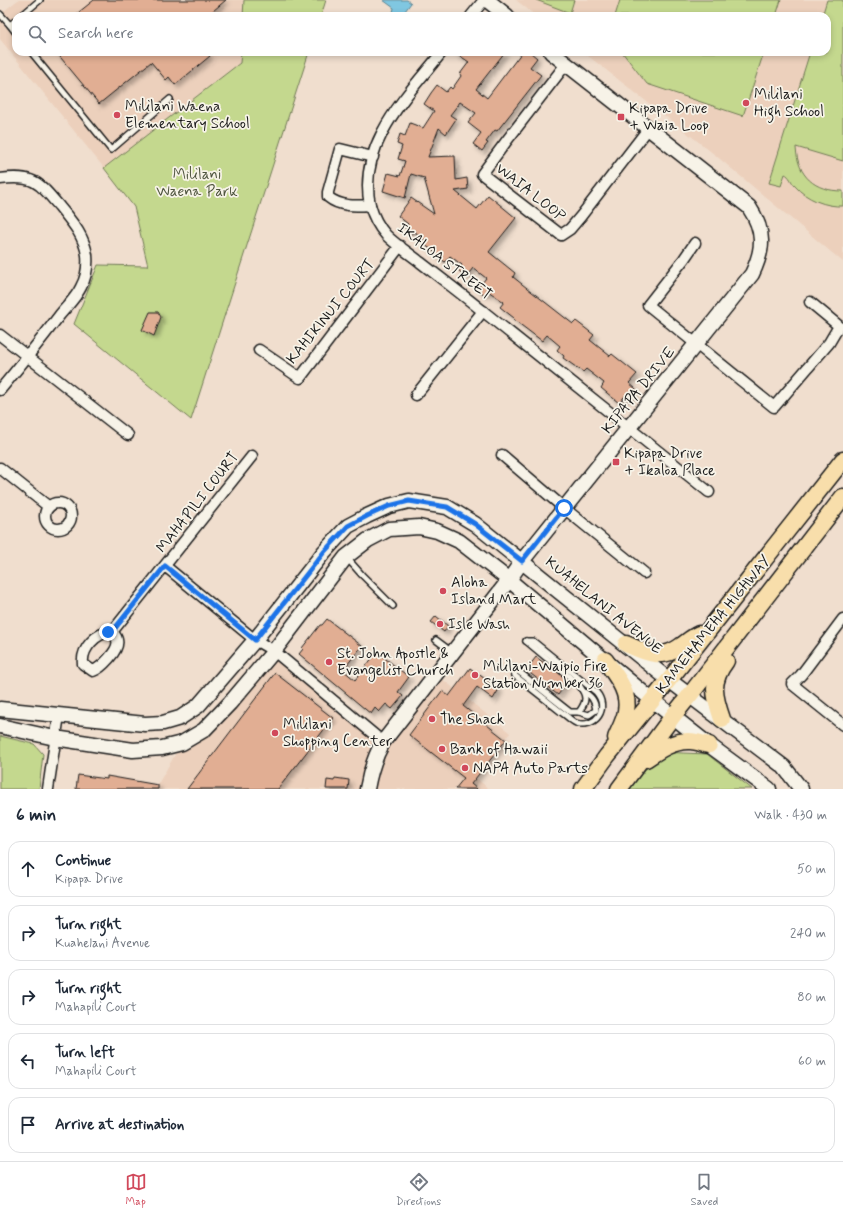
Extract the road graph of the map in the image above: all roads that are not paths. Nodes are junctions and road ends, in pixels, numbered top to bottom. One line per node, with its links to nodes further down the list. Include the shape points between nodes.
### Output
1 (40, 0): 3 (lane)
2 (486, 0): 4 (street); 5 (street)
3 (26, 12)
4 (476, 12)
5 (502, 12)
6 (0, 14): 7 (lane)
7 (10, 26): 8 (lane)
8 (12, 28)
9 (35, 56): 13 (lane, via 111,150)
10 (439, 56): 15 (street, IKALOA STREET, via 388,122)
11 (556, 56): 12 (street, KIPAPA DRIVE)
12 (566, 64): 14 (street, KIPAPA DRIVE); 14 (street, WAIA LOOP, via 482,174 562,235 581,216)
13 (170, 99)
14 (648, 129): 23 (street, KIPAPA DRIVE, via 749,207 756,218 761,237 759,260 752,274)
15 (372, 156): 17 (street, IKALOA STREET, via 368,176); 17 (street, via 340,150 328,192 328,197 333,202 353,206)
16 (0, 179): 25 (street, via 25,178 46,190 80,232 87,256 87,272 81,288)
17 (370, 205): 19 (street, IKALOA STREET, via 378,225)
18 (695, 243): 23 (street, via 648,305)
19 (400, 246): 21 (street, IKALOA STREET); 24 (street, KAHIKINUI COURT, via 300,378)
20 (810, 302): 23 (street, via 839,326 829,343 774,407)
21 (483, 311): 27 (street); 28 (street, IKALOA STREET)
22 (0, 335): 25 (street)
23 (696, 344): 28 (street, KIPAPA DRIVE)
24 (259, 350)
25 (27, 357): 26 (street); 29 (street)
26 (0, 390)
27 (416, 395)
28 (630, 428): 34 (street, IKALOA STREET); 37 (street, KIPAPA DRIVE)
29 (128, 435)
30 (502, 455): 37 (street)
31 (252, 456): 40 (street, MAHAPILI COURT)
32 (843, 460): 46 (main road, KAMEHAMEHA HIGHWAY)
33 (0, 468): 36 (street)
34 (709, 492)
35 (843, 497): 43 (main road, KAMEHAMEHA HIGHWAY)
36 (49, 507)
37 (564, 508): 39 (street, KIPAPA DRIVE); 41 (street)
38 (346, 557): 42 (street, via 368,540 389,529 419,527 437,531 459,541); 44 (lane); 51 (street)
39 (522, 561): 42 (street, KIPAPA DRIVE); 48 (street, KUAHELANI AVENUE, via 475,524 447,507 409,501 389,506 348,526 324,552); 50 (street, KUAHELANI AVENUE)
40 (165, 566): 47 (street, MAHAPILI COURT); 48 (street, MAHAPILI COURT)
41 (644, 573)
42 (509, 580): 52 (street, KIPAPA DRIVE); 53 (street)
43 (769, 593): 56 (main road, KAMEHAMEHA HIGHWAY); 62 (main road, via 757,621 719,670 715,696)
44 (393, 606)
45 (843, 619): 63 (street, via 792,684)
46 (710, 627): 50 (main road, via 681,647 660,655 649,654); 54 (main road, KAMEHAMEHA HIGHWAY)
47 (112, 632)
48 (255, 640): 51 (street, MAHAPILI COURT); 60 (street, KUAHELANI AVENUE, via 198,706 180,718 146,724)
49 (436, 640): 52 (lane)
50 (626, 644): 54 (street, KUAHELANI AVENUE)
51 (274, 651): 65 (street, via 204,730 182,742 162,748 133,750); 66 (street, MAHAPILI COURT)
52 (452, 653): 66 (street, KIPAPA DRIVE)
53 (605, 660): 57 (street); 68 (main road, via 622,686 626,698 626,712)
54 (670, 680): 56 (street, KUAHELANI AVENUE); 57 (main road, KAMEHAMEHA HIGHWAY)
55 (584, 691): 59 (lane, via 584,706); 59 (lane, via 595,701 596,710 589,715); 59 (lane, via 526,641 533,641 596,692 601,698 600,716 590,722 575,723 515,676 513,667 570,712)
56 (690, 695): 61 (main road, KAMEHAMEHA HIGHWAY); 62 (street, KUAHELANI AVENUE)
57 (652, 700): 61 (street); 68 (main road, KAMEHAMEHA HIGHWAY)
58 (0, 709): 60 (street, KUAHELANI AVENUE)
59 (579, 712)
60 (59, 714): 65 (street)
61 (673, 716): 67 (street); 69 (main road, KAMEHAMEHA HIGHWAY)
62 (722, 719): 75 (street, KUAHELANI AVENUE, via 784,767)
63 (843, 724)
64 (0, 726): 65 (street)
65 (55, 738): 70 (street)
66 (383, 742): 71 (street, KIPAPA DRIVE, via 370,771)
67 (709, 745): 69 (main road, via 690,741 676,742); 74 (street)
68 (607, 756): 72 (main road, KAMEHAMEHA HIGHWAY)
69 (638, 764): 73 (main road, KAMEHAMEHA HIGHWAY)
70 (48, 789)
71 (368, 789)
72 (583, 789)
73 (619, 789)
74 (768, 789)
75 (801, 789)

